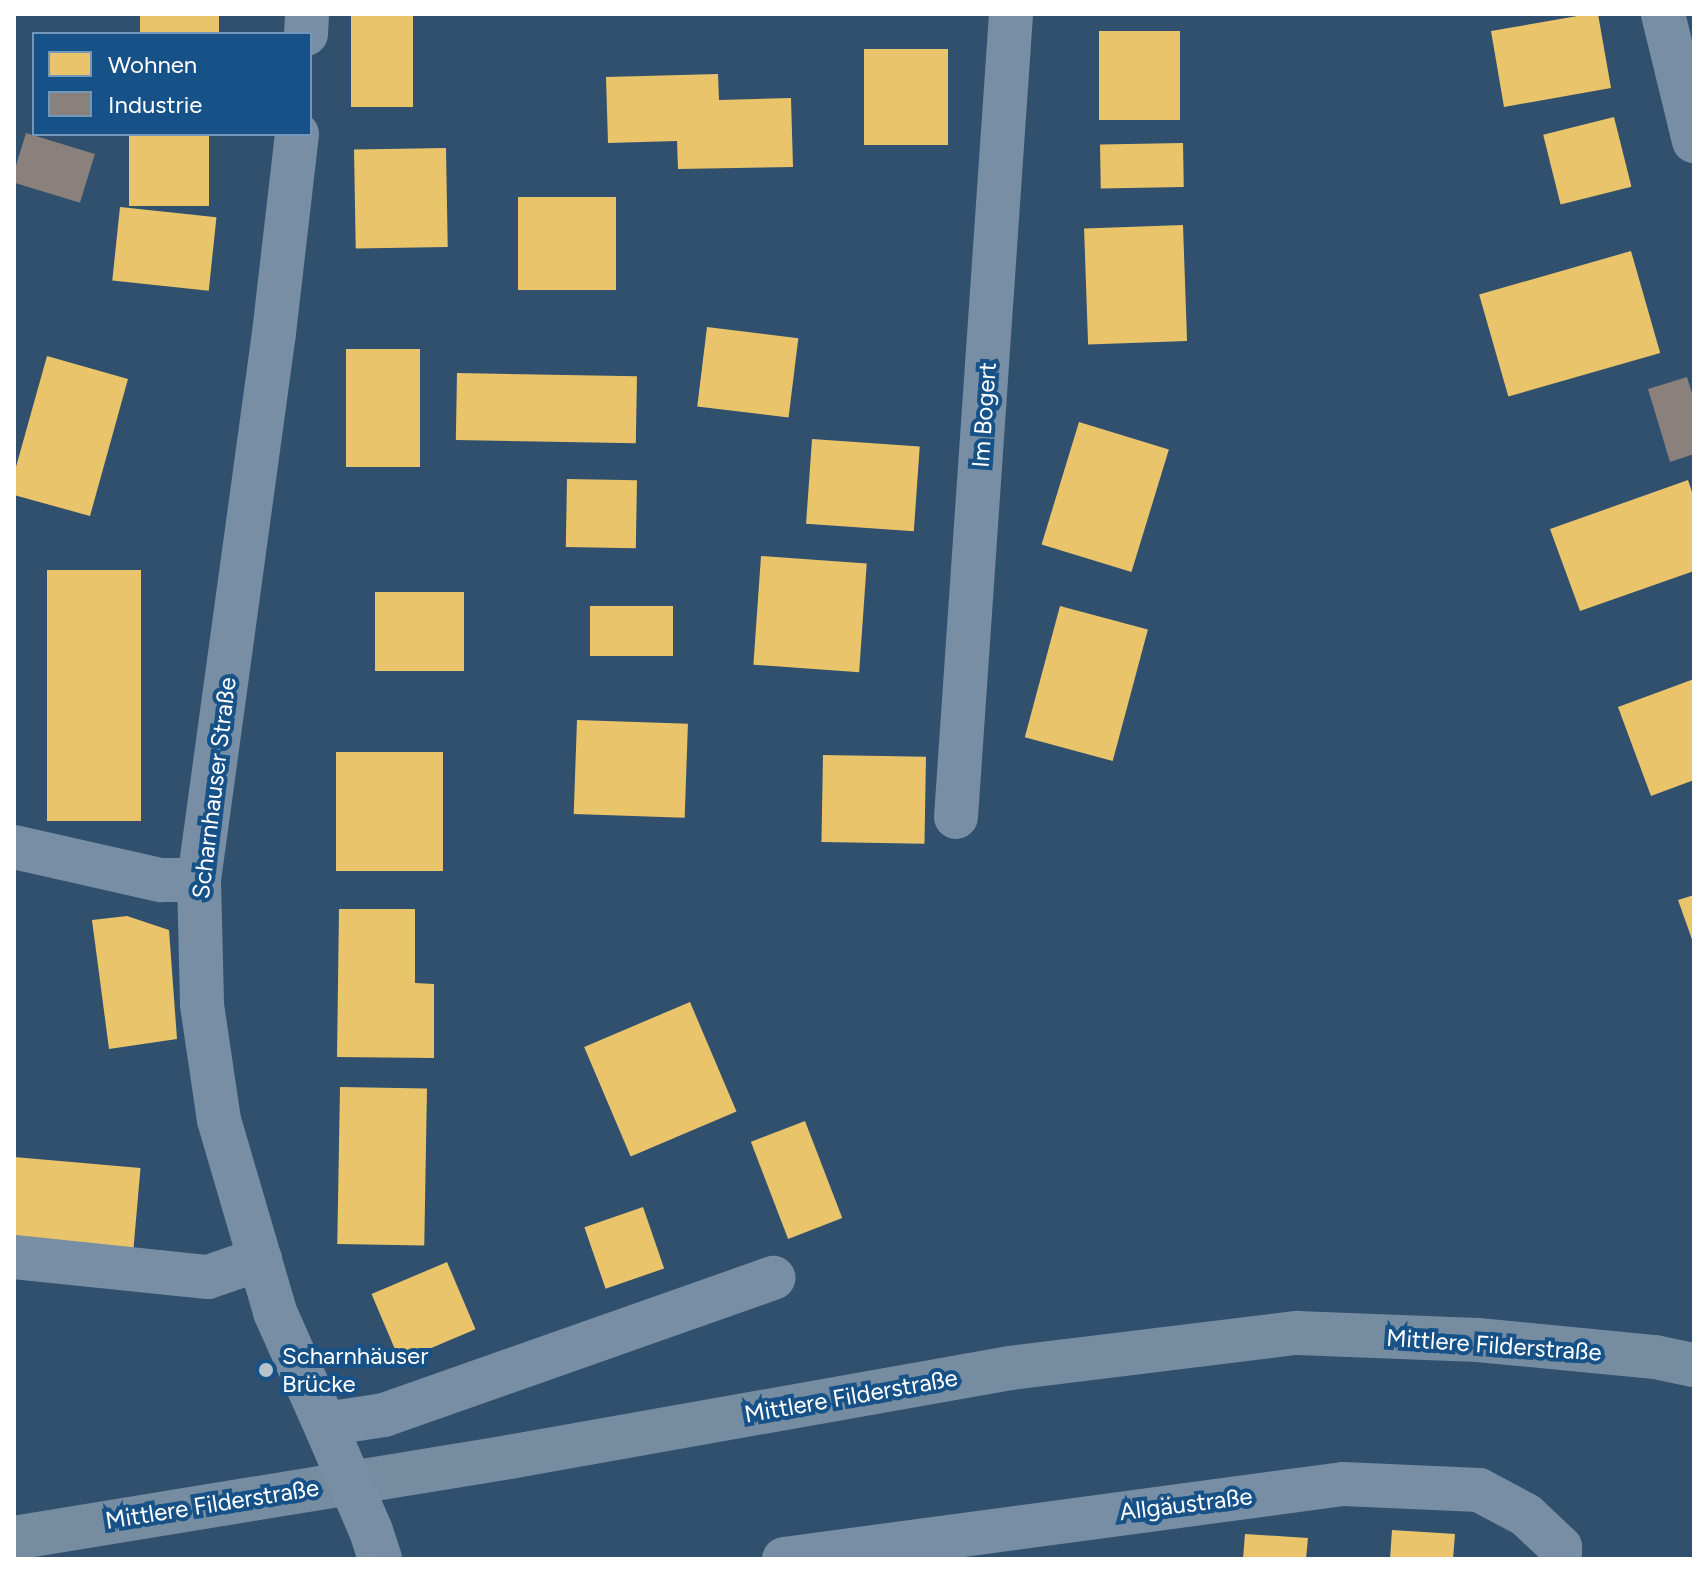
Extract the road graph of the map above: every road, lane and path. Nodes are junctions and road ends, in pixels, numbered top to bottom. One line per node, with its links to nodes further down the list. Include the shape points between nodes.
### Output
1 (1011, 14): 5 (street, Im Bogert)
2 (1663, 14): 4 (street)
3 (297, 136): 7 (street, Scharnhauser Straße)
4 (1694, 141)
5 (956, 817)
6 (14, 847): 7 (street, via 161,880)
7 (199, 880): 9 (street, Scharnhauser Straße, via 202,1005 219,1120)
8 (14, 1257): 9 (street, via 208,1277)
9 (260, 1259): 12 (street, Scharnhauser Straße, via 292,1356)
10 (774, 1278): 12 (street, via 384,1415)
11 (1694, 1365): 13 (main road, Mittlere Filderstraße, via 1478,1340 1297,1333 1010,1368)
12 (327, 1429): 14 (street, Scharnhauser Straße, bridge)
13 (14, 1538)
14 (375, 1545)
15 (784, 1559): 16 (street, Allgäustraße, via 1343,1484 1479,1490 1526,1515 1560,1547)
16 (1560, 1559)

